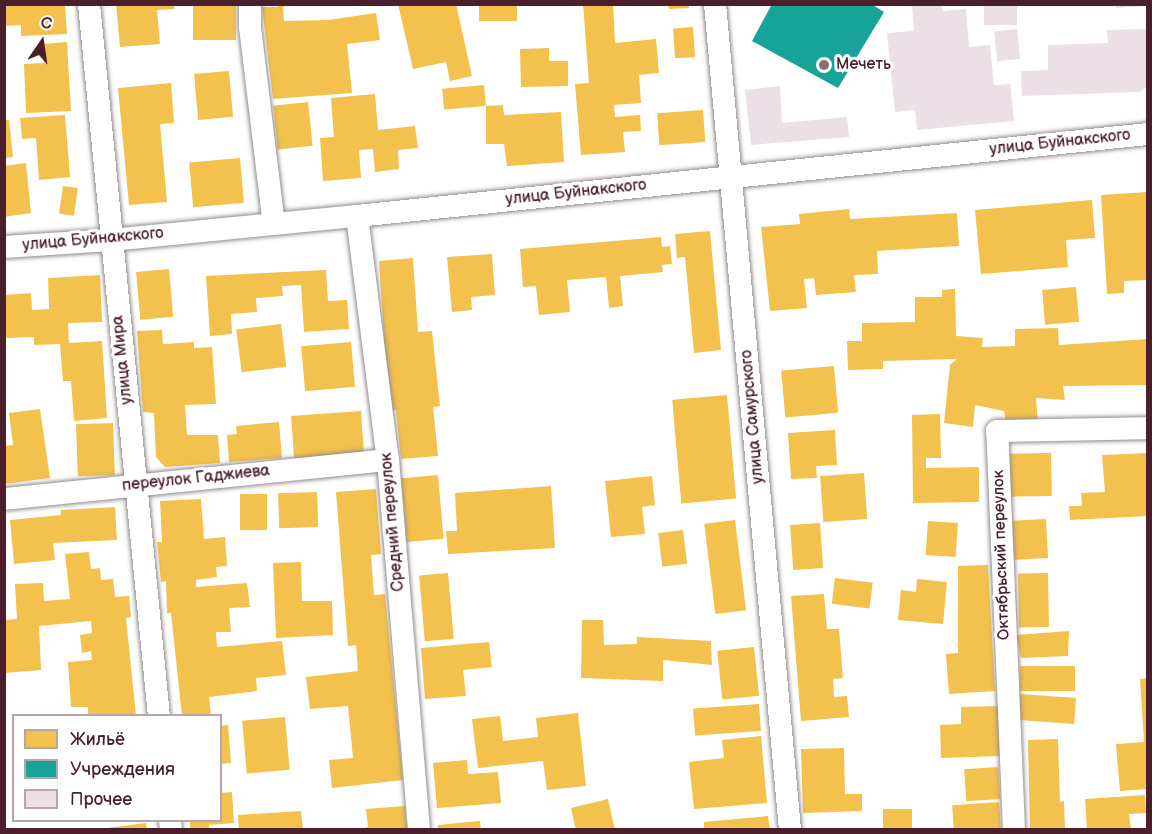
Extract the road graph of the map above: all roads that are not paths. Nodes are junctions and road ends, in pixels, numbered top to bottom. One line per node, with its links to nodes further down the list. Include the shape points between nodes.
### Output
1 (89, 4): 8 (street, улица Мира)
2 (249, 4): 7 (street)
3 (715, 4): 5 (street, улица Самурского)
4 (1148, 134): 5 (street, улица Буйнакского)
5 (731, 177): 6 (street, улица Буйнакского); 16 (street, улица Самурского)
6 (357, 216): 7 (street, улица Буйнакского); 11 (street, Средний переулок)
7 (274, 224): 8 (street, улица Буйнакского)
8 (111, 240): 9 (street, улица Буйнакского); 12 (street, улица Мира)
9 (4, 247)
10 (1148, 428): 17 (street, Октябрьский переулок, via 997,431)
11 (388, 459): 12 (street, переулок Гаджиева); 15 (street, Средний переулок)
12 (135, 486): 13 (street, переулок Гаджиева); 14 (street, улица Мира)
13 (4, 500)
14 (159, 714)
15 (419, 830)
16 (790, 830)
17 (1014, 830)

